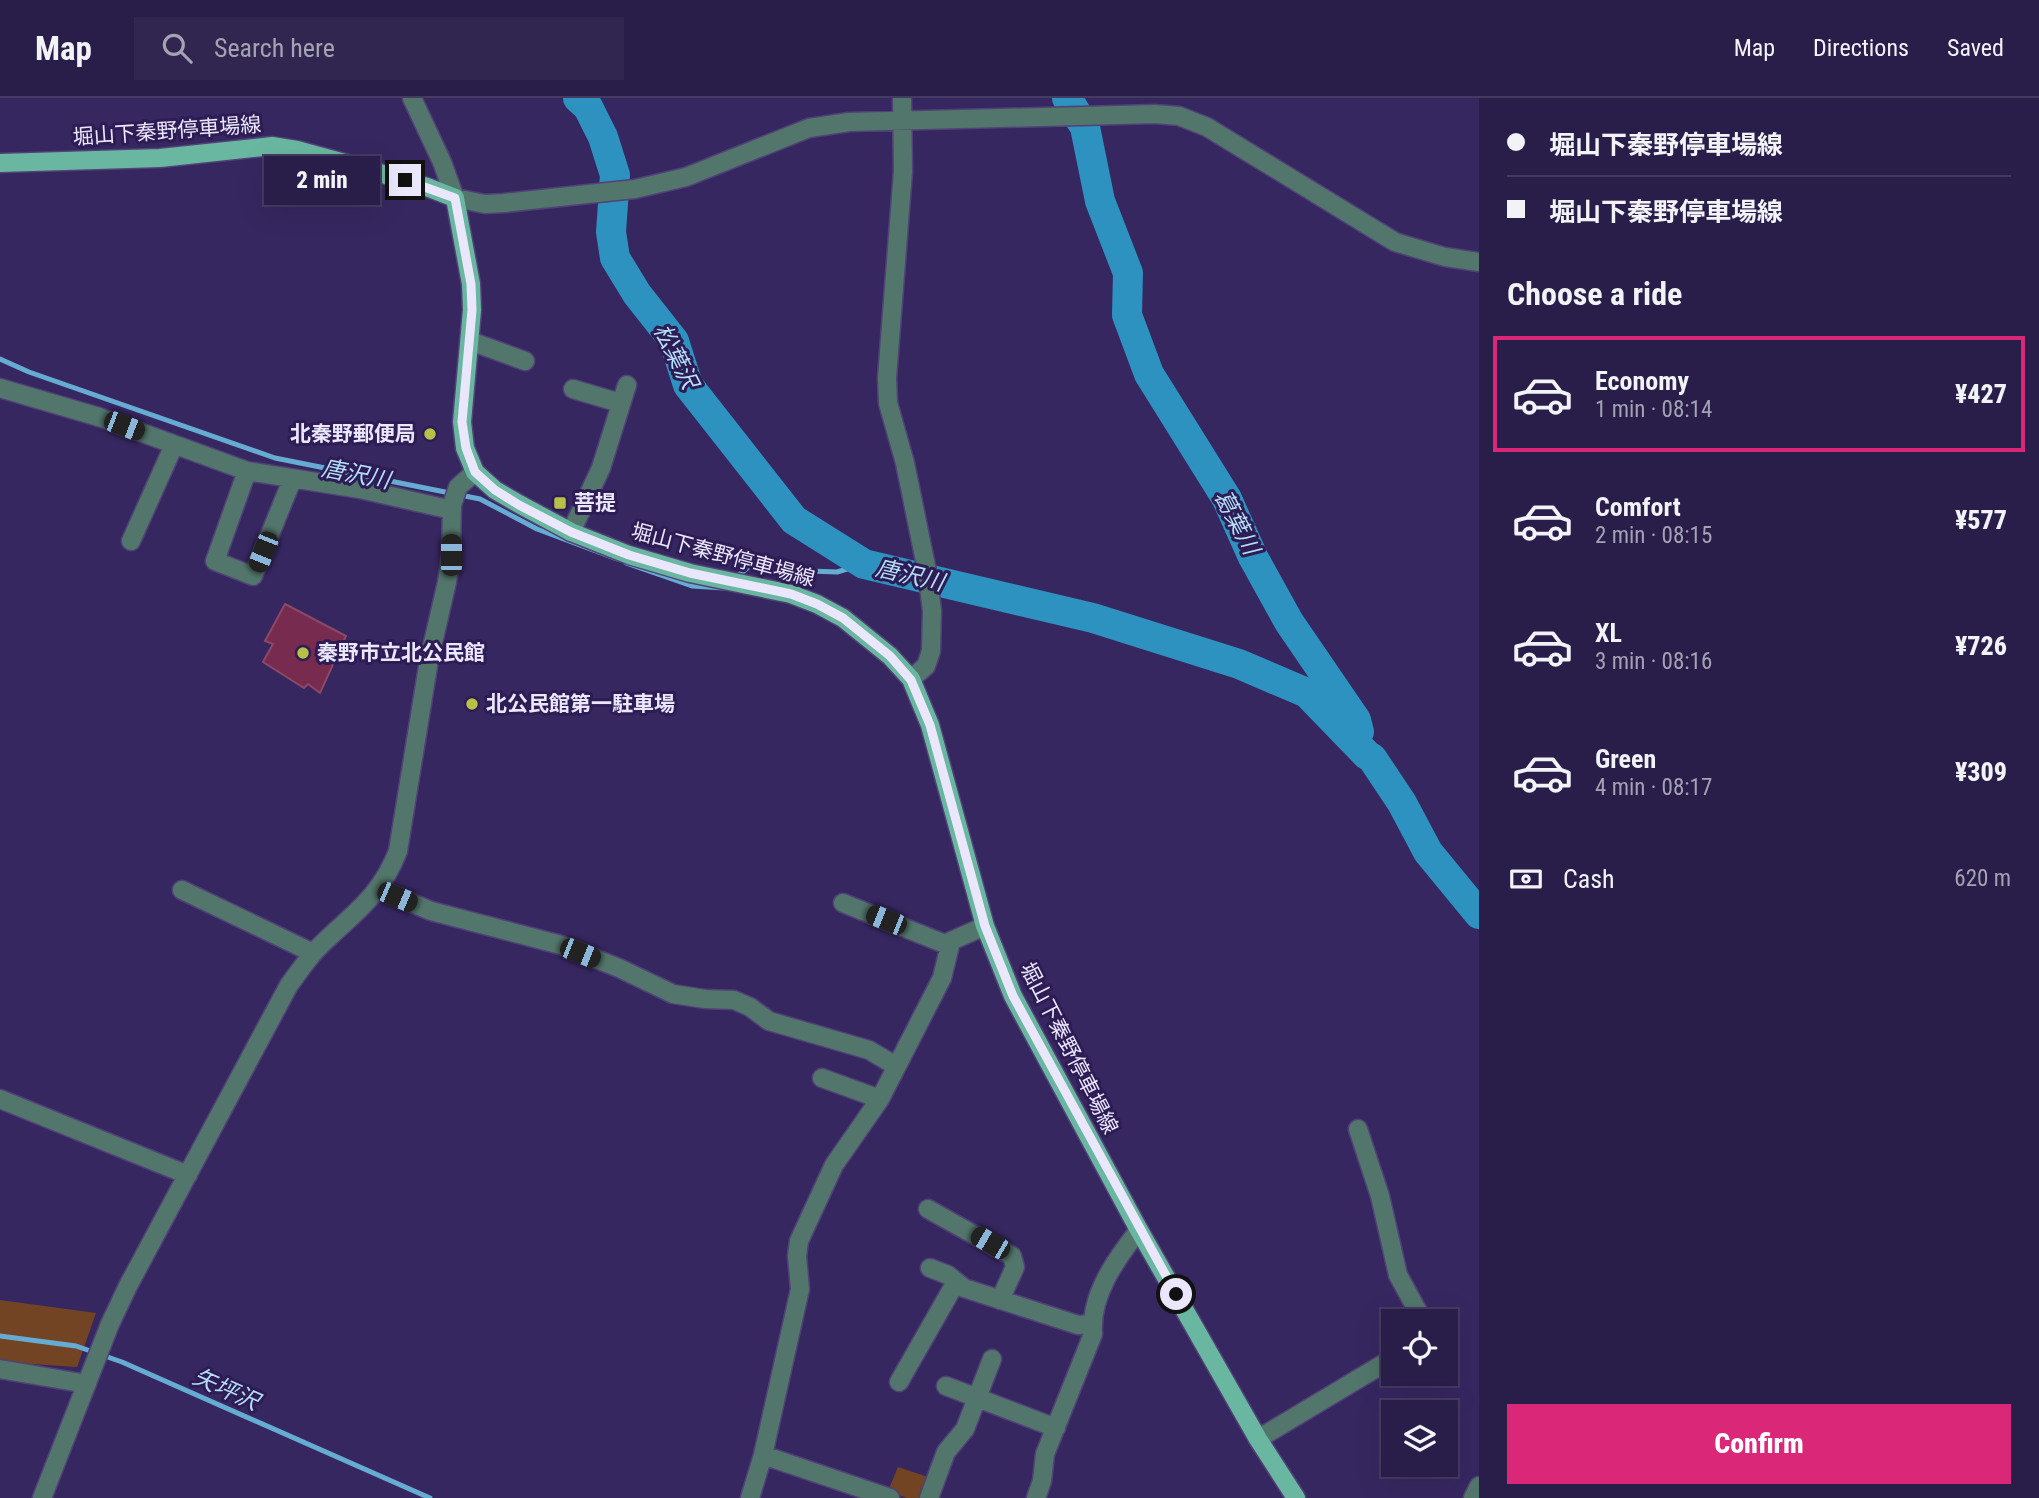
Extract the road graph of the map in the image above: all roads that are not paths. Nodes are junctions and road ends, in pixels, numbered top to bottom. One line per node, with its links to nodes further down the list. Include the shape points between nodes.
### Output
1 (412, 98): 6 (street)
2 (902, 98): 4 (street)
3 (1154, 106): 4 (street, via 1106,114); 7 (street, via 1207,128 1395,242)
4 (903, 121): 6 (street, via 809,128 686,177 625,190 485,204); 21 (street, via 888,403 905,463 932,611 931,651 926,666)
5 (0, 163): 6 (main road, 堀山下秦野停車場線, via 160,158 272,146 371,170)
6 (455, 198): 8 (main road, via 471,284)
7 (1479, 262)
8 (470, 341): 9 (street); 16 (main road, via 462,422)
9 (525, 361)
10 (627, 385): 13 (street)
11 (0, 388): 14 (street)
12 (573, 388): 13 (street)
13 (620, 403): 19 (street, via 601,468)
14 (174, 445): 15 (street); 20 (street)
15 (247, 471): 17 (street); 17 (street, via 215,561 253,576)
16 (475, 472): 18 (street, via 458,487); 19 (main road, 堀山下秦野停車場線, via 495,490)
17 (292, 480): 18 (street)
18 (452, 508): 22 (street, via 447,582 429,660 398,851)
19 (571, 532): 21 (main road, 堀山下秦野停車場線, via 629,555 817,604 843,618 890,656)
20 (131, 541)
21 (911, 680): 25 (main road, 堀山下秦野停車場線, via 930,725)
22 (379, 889): 27 (street); 28 (street, via 431,911 561,945 673,994 734,1000 769,1021 869,1050)
23 (182, 890): 27 (street)
24 (843, 903): 26 (street)
25 (985, 926): 26 (street, via 951,941); 35 (main road, 堀山下秦野停車場線, via 1013,996)
26 (950, 946): 28 (street, via 942,978)
27 (313, 953): 33 (street, via 289,985)
28 (897, 1066): 31 (street)
29 (822, 1078): 31 (street)
30 (0, 1099): 33 (street)
31 (880, 1099): 50 (street, via 834,1165 799,1241 800,1289)
32 (1358, 1129): 39 (street, via 1380,1196 1398,1275)
33 (188, 1175): 45 (street, via 128,1286)
34 (928, 1209): 38 (street, via 1012,1256 1014,1267)
35 (1139, 1230): 40 (street, via 1112,1265); 49 (main road, 堀山下秦野停車場線)
36 (930, 1268): 37 (street)
37 (956, 1282): 38 (street); 44 (street)
38 (1000, 1300): 40 (street, via 1078,1325)
39 (1416, 1309)
40 (1092, 1324): 48 (street, via 1093,1334)
41 (992, 1360): 47 (street)
42 (1381, 1365): 49 (street)
43 (0, 1369): 45 (street)
44 (899, 1382)
45 (87, 1384): 52 (street)
46 (946, 1386): 47 (street)
47 (975, 1398): 48 (street); 55 (street, via 965,1429 946,1452)
48 (1056, 1428): 56 (street)
49 (1258, 1439): 57 (main road, 堀山下秦野停車場線)
50 (763, 1454): 53 (street); 54 (street)
51 (1479, 1486): 58 (street)
52 (42, 1498)
53 (750, 1498)
54 (890, 1498)
55 (929, 1498)
56 (1036, 1498)
57 (1296, 1498)
58 (1474, 1498)

